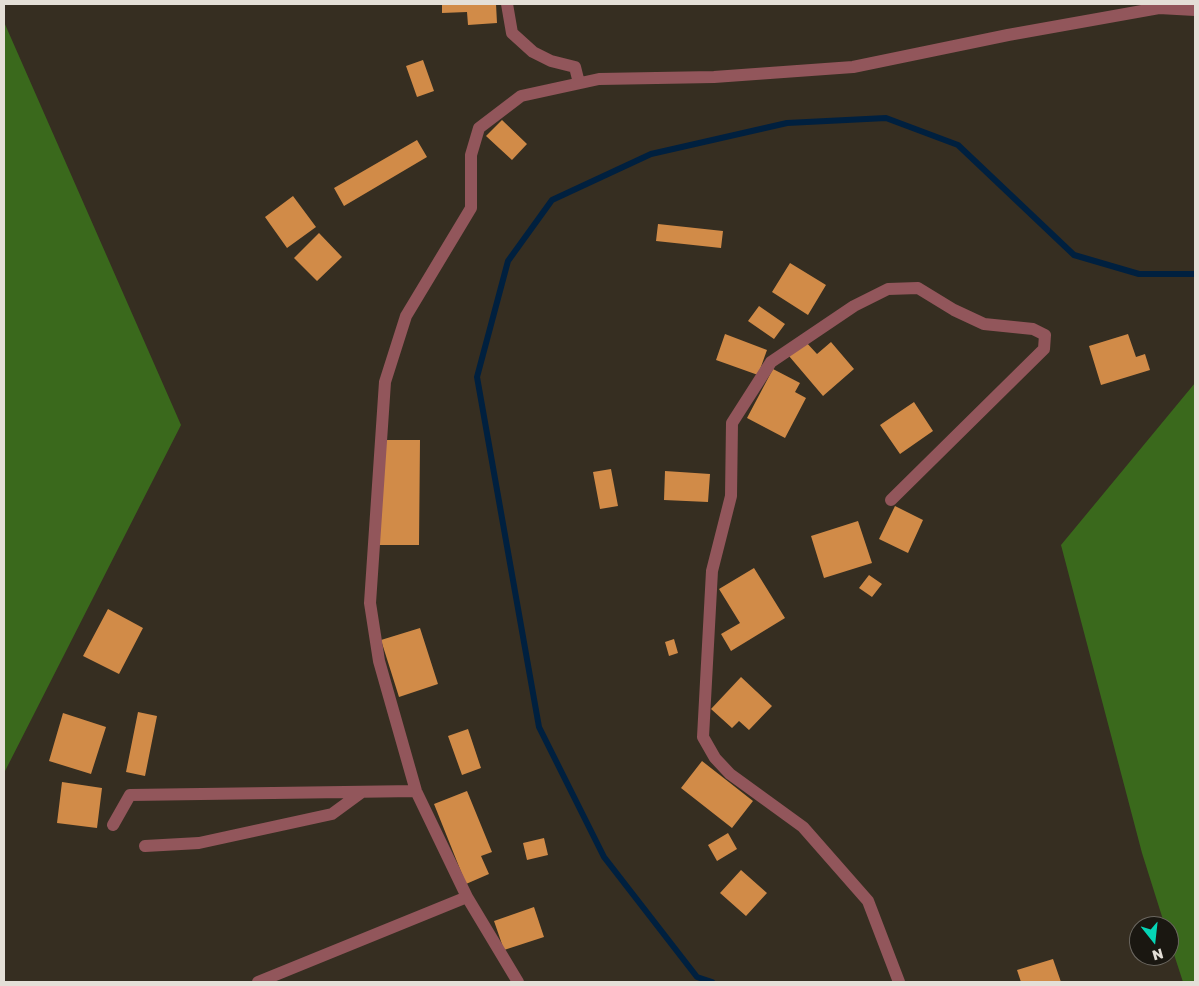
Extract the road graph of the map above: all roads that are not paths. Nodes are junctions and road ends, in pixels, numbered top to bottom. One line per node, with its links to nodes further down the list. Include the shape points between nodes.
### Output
1 (507, 4): 3 (street, via 512,32 533,52 574,67)
2 (1195, 10): 3 (street, via 1159,8 853,67 714,77 599,79)
3 (579, 83): 5 (street, via 522,96 479,128 471,155 472,208 406,316 384,382 370,603 379,662)
4 (891, 500): 12 (street, via 1044,350 1045,335 1033,329 984,324 918,288 888,289 854,306 771,362 732,423 731,496 712,571 703,737 715,758 730,774 803,827 868,902)
5 (416, 791): 6 (street); 9 (street)
6 (362, 792): 7 (street, via 130,795); 8 (street, via 332,814 199,843)
7 (113, 825)
8 (144, 846)
9 (467, 897): 10 (street); 11 (street)
10 (258, 982)
11 (518, 982)
12 (899, 982)

